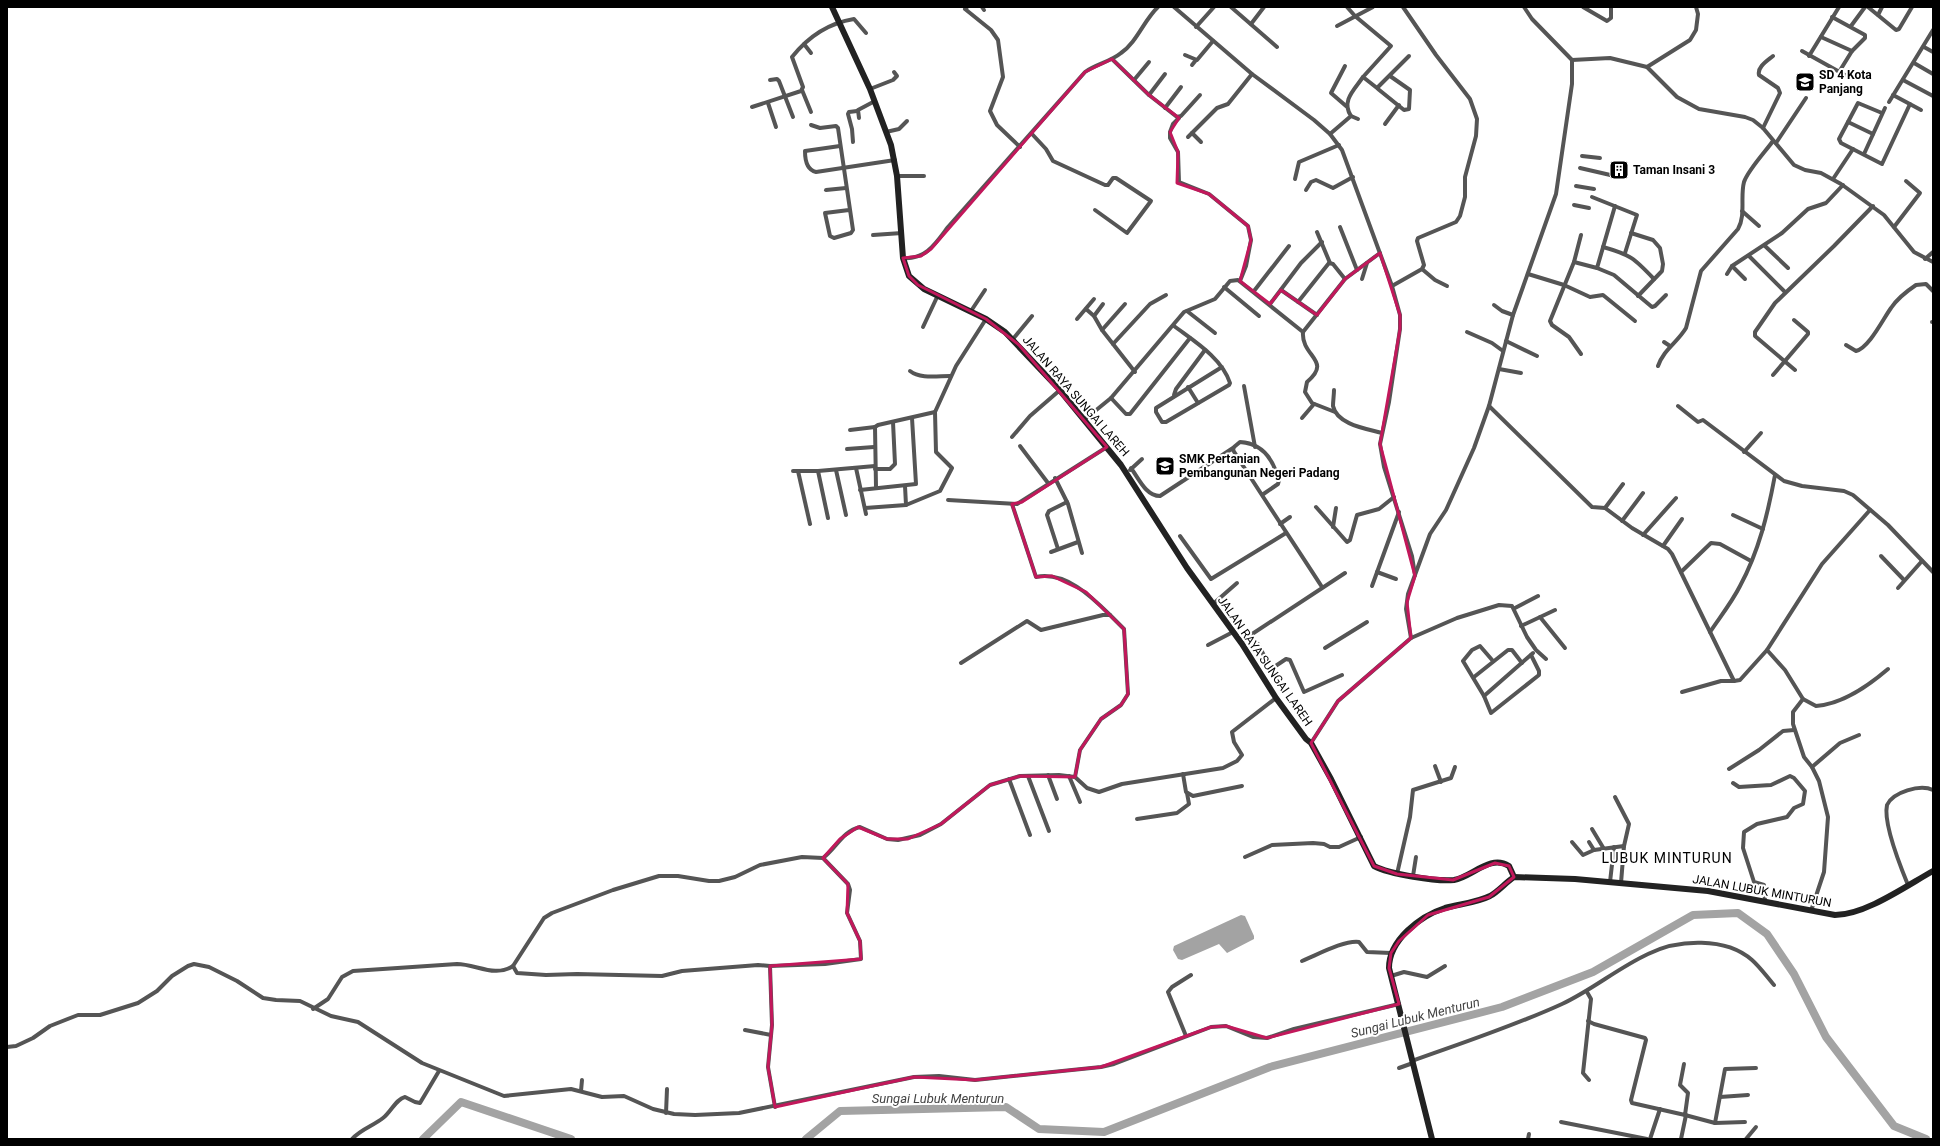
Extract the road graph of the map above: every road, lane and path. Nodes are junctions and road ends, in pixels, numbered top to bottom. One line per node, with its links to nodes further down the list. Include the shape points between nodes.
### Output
1 (832, 7): 23 (street, JALAN RAYA SUNGAI LAREH)
2 (967, 7): 107 (street, via 965,9 991,30 998,40 1003,77 990,111 997,124)
3 (1158, 7): 43 (street, via 1128,46)
4 (1174, 7): 25 (street)
5 (1214, 7): 25 (street)
6 (1231, 7): 24 (street)
7 (1264, 7): 24 (street)
8 (1347, 7): 21 (street)
9 (1373, 7): 21 (street)
10 (1404, 7): 161 (street, via 1436,55 1470,98 1477,119 1476,136 1465,177 1464,207 1456,222 1418,238 1424,265)
11 (1524, 7): 45 (street, via 1532,19)
12 (1583, 7): 13 (street, via 1607,21 1610,18)
13 (1611, 7)
14 (1696, 7): 50 (street, via 1696,30 1690,40)
15 (1839, 7): 22 (street)
16 (1865, 7): 27 (street)
17 (1868, 7): 20 (street)
18 (1882, 7): 20 (street)
19 (1912, 7): 20 (street, via 1897,30)
20 (1878, 15)
21 (1354, 16): 26 (street); 58 (street, via 1391,46)
22 (1832, 17): 27 (street); 30 (street)
23 (839, 22): 29 (street, via 855,19); 32 (street, via 829,25); 63 (street, JALAN RAYA SUNGAI LAREH)
24 (1251, 24): 33 (street)
25 (1196, 26): 31 (street)
26 (1336, 26)
27 (1852, 26): 35 (street, via 1866,36)
28 (1933, 30): 34 (street)
29 (866, 33)
30 (1821, 37): 35 (street); 42 (street)
31 (1213, 41): 44 (street); 54 (street)
32 (804, 44): 38 (street); 65 (street, via 791,59)
33 (1278, 47)
34 (1924, 47): 37 (street); 47 (street)
35 (1852, 51): 52 (street)
36 (1802, 52): 42 (street)
37 (1933, 52)
38 (811, 53)
39 (1185, 55): 44 (street)
40 (1409, 56): 57 (street)
41 (1773, 56): 95 (street, via 1758,73 1778,88 1780,93)
42 (1808, 56): 52 (street)
43 (1112, 59): 60 (street); 98 (street, via 1085,72)
44 (1196, 60): 48 (street)
45 (1572, 60): 50 (street, via 1610,58); 163 (street, via 1572,84 1557,189)
46 (1149, 62): 60 (street)
47 (1914, 63): 55 (street); 61 (street)
48 (1192, 65)
49 (1345, 66): 77 (street, via 1331,93)
50 (1647, 66): 95 (street, via 1684,101 1707,111 1745,117)
51 (894, 72): 63 (street, via 897,76 893,80)
52 (1839, 72): 56 (street)
53 (1165, 74): 66 (street)
54 (1252, 74): 97 (street, via 1228,104 1217,108); 99 (street)
55 (1933, 74)
56 (1845, 75)
57 (1390, 76): 64 (street); 76 (street, via 1410,90 1409,108 1404,110)
58 (1363, 77): 64 (street); 77 (street)
59 (770, 80): 69 (street, via 778,79)
60 (1134, 80): 66 (street)
61 (1903, 80): 68 (street); 70 (street)
62 (1181, 87): 79 (street)
63 (870, 89): 72 (street, JALAN RAYA SUNGAI LAREH)
64 (1378, 89): 76 (street)
65 (802, 90): 69 (street); 83 (street)
66 (1149, 95): 79 (street)
67 (1200, 95): 88 (street)
68 (1893, 95): 73 (street); 75 (street)
69 (786, 96): 74 (street); 86 (street)
70 (1933, 96)
71 (1806, 98): 104 (street)
72 (875, 101): 82 (street); 96 (street, JALAN RAYA SUNGAI LAREH)
73 (1889, 102)
74 (768, 103): 78 (street); 94 (street)
75 (1910, 104): 81 (street); 109 (street, via 1883,163)
76 (1399, 105): 92 (street)
77 (1346, 106): 85 (street)
78 (752, 107)
79 (1165, 108): 88 (street)
80 (1885, 108): 84 (street)
81 (1921, 110)
82 (857, 111): 87 (street); 102 (street, via 848,114)
83 (811, 112)
84 (1882, 114): 91 (street, via 1860,102); 100 (street)
85 (1351, 116): 89 (street); 99 (street)
86 (793, 117)
87 (859, 118)
88 (1179, 118): 169 (street, via 1170,132 1170,138 1178,152 1179,182 1218,200 1249,229 1249,256)
89 (1358, 119)
90 (908, 121): 96 (street, via 899,129)
91 (1848, 122): 100 (street); 108 (street, via 1839,139 1841,143)
92 (1385, 124)
93 (810, 125): 106 (street, via 820,128 836,126)
94 (776, 127)
95 (1763, 128): 104 (street)
96 (886, 132): 112 (street, JALAN RAYA SUNGAI LAREH)
97 (1192, 133): 101 (street); 103 (street)
98 (1032, 134): 107 (street); 134 (street, via 1054,161 1105,186 1116,178 1151,201 1127,233)
99 (1330, 134): 105 (street)
100 (1873, 134): 109 (street)
101 (1188, 137)
102 (853, 142)
103 (1201, 142)
104 (1775, 142): 120 (street, via 1799,168 1821,172); 135 (street, via 1745,180)
105 (1339, 145): 117 (street); 119 (street, via 1299,162)
106 (840, 146): 113 (street); 113 (street, via 807,150 805,154 812,171)
107 (1020, 147): 152 (street, via 931,249 912,259)
108 (1853, 149): 109 (street); 120 (street)
109 (1864, 154)
110 (1582, 156): 111 (street)
111 (1600, 158)
112 (895, 160): 113 (street); 115 (street, JALAN RAYA SUNGAI LAREH)
113 (842, 167): 124 (street)
114 (1580, 168): 118 (street)
115 (897, 176): 116 (street); 140 (street, JALAN RAYA SUNGAI LAREH)
116 (924, 176)
117 (1353, 177): 127 (street, via 1333,188 1316,180 1311,182); 149 (street)
118 (1619, 177)
119 (1296, 179)
120 (1833, 179): 122 (street)
121 (1906, 181): 138 (street, via 1920,193)
122 (1843, 185): 131 (street); 146 (street, via 1826,203 1808,210)
123 (1576, 186): 125 (street)
124 (846, 188): 126 (street); 133 (street)
125 (1594, 189)
126 (826, 190)
127 (1306, 190)
128 (1592, 197): 130 (street)
129 (1574, 205): 132 (street)
130 (1615, 206): 141 (street, via 1637,215); 147 (street)
131 (1872, 206): 138 (street); 178 (street)
132 (1589, 208)
133 (848, 210): 133 (street, via 852,233 834,238 830,236 824,213)
134 (1095, 210)
135 (1742, 210): 136 (street); 213 (street, via 1742,223 1738,229 1701,271 1686,328)
136 (1759, 226)
137 (1340, 227): 162 (street)
138 (1894, 227): 153 (street, via 1908,245)
139 (1317, 232): 144 (street)
140 (902, 233): 142 (street); 152 (street, JALAN RAYA SUNGAI LAREH)
141 (1631, 233): 150 (street); 167 (street, via 1651,238 1660,248 1663,268)
142 (873, 235)
143 (1581, 235): 154 (street)
144 (1322, 242): 156 (street); 175 (street, via 1301,263)
145 (1289, 246): 176 (street)
146 (1765, 246): 151 (street); 160 (street)
147 (1603, 247): 150 (street); 159 (street)
148 (1933, 252): 153 (street)
149 (1380, 253): 157 (street); 171 (street)
150 (1625, 253): 167 (street)
151 (1749, 256): 158 (street); 178 (street)
152 (903, 258): 179 (street, JALAN RAYA SUNGAI LAREH, via 912,281)
153 (1925, 259): 155 (street)
154 (1574, 262): 159 (street); 170 (street)
155 (1933, 262)
156 (1330, 263): 165 (street); 184 (street)
157 (1367, 263): 162 (street); 166 (street)
158 (1732, 266): 164 (street); 168 (street)
159 (1596, 268): 182 (street, via 1614,275)
160 (1788, 268)
161 (1422, 269): 171 (street); 172 (street)
162 (1357, 270): 165 (street)
163 (1528, 274): 170 (street); 193 (street)
164 (1727, 274)
165 (1345, 279): 192 (street)
166 (1362, 279)
167 (1654, 279): 182 (street)
168 (1745, 279)
169 (1240, 281): 173 (street, via 1230,281); 176 (street)
170 (1564, 285): 200 (street, via 1590,297 1603,295); 216 (street, via 1550,324 1569,337)
171 (1392, 286): 246 (street, via 1400,316 1400,329)
172 (1447, 286)
173 (1224, 288): 191 (street, via 1215,299); 196 (street)
174 (985, 290): 190 (street)
175 (1281, 290): 184 (street); 187 (street)
176 (1254, 291): 187 (street)
177 (1933, 291): 212 (street, via 1926,284 1916,285 1892,307 1861,349 1854,350)
178 (1785, 292): 218 (street, via 1754,334)
179 (938, 295): 190 (street, JALAN RAYA SUNGAI LAREH); 202 (street)
180 (1166, 295): 211 (street, via 1150,304)
181 (1666, 295): 182 (street, via 1653,307)
182 (1638, 296)
183 (1094, 299): 189 (street)
184 (1298, 302): 192 (street)
185 (1103, 304): 195 (street)
186 (1124, 304): 203 (street)
187 (1270, 304): 204 (street)
188 (1494, 305): 193 (street)
189 (1086, 309): 195 (street); 198 (street)
190 (971, 311): 197 (street, JALAN RAYA SUNGAI LAREH)
191 (1187, 311): 201 (street); 206 (street)
192 (1317, 315): 204 (street)
193 (1513, 315): 209 (street)
194 (1032, 316): 208 (street)
195 (1094, 316): 203 (street)
196 (1259, 316)
197 (986, 319): 208 (street, JALAN RAYA SUNGAI LAREH); 227 (street)
198 (1077, 319)
199 (1794, 320): 218 (street, via 1808,334)
200 (1635, 321)
201 (1174, 326): 207 (street); 224 (street)
202 (923, 327)
203 (1102, 330): 211 (street)
204 (1302, 332): 235 (street, via 1305,347 1318,364 1316,374 1307,382 1305,388 1310,401)
205 (1467, 332): 215 (street)
206 (1215, 333)
207 (1190, 338): 214 (street); 233 (street, via 1130,414 1126,414)
208 (1013, 339): 230 (street, JALAN RAYA SUNGAI LAREH)
209 (1506, 341): 215 (street); 217 (street)
210 (1664, 342): 213 (street)
211 (1113, 344): 224 (street)
212 (1846, 345)
213 (1670, 346): 219 (street, via 1662,355)
214 (1205, 350): 220 (street); 232 (street)
215 (1503, 351): 221 (street)
216 (1581, 354)
217 (1537, 356)
218 (1785, 362): 222 (street); 226 (street)
219 (1658, 366)
220 (1222, 367): 229 (street); 234 (street, via 1230,382 1229,385)
221 (1499, 368): 225 (street); 236 (street)
222 (1795, 370)
223 (910, 371): 227 (street, via 925,376)
224 (1135, 372): 233 (street)
225 (1521, 373)
226 (1773, 375)
227 (950, 376): 238 (street)
228 (1244, 386): 252 (street)
229 (1188, 387): 232 (street); 234 (street)
230 (1060, 390): 242 (street, JALAN RAYA SUNGAI LAREH); 248 (street, via 1030,416)
231 (1334, 390): 239 (street)
232 (1174, 396): 234 (street, via 1156,409 1163,422)
233 (1111, 398): 242 (street)
234 (1198, 403)
235 (1314, 404): 239 (street); 241 (street)
236 (1489, 406): 282 (street, via 1592,507); 311 (street, via 1460,481 1446,510 1430,534)
237 (1678, 406): 255 (street, via 1698,422 1703,420)
238 (935, 412): 240 (street); 278 (street, via 936,452 952,470 940,491)
239 (1335, 412): 246 (street, via 1348,422)
240 (912, 418): 243 (street); 268 (street, via 917,482)
241 (1302, 418)
242 (1084, 420): 251 (street, JALAN RAYA SUNGAI LAREH)
243 (893, 422): 244 (street); 258 (street, via 895,464 890,469)
244 (874, 427): 245 (street); 250 (street)
245 (850, 430)
246 (1382, 433): 273 (street, via 1380,444 1384,467)
247 (1761, 433): 255 (street)
248 (1012, 437)
249 (1020, 446): 266 (street)
250 (874, 447): 254 (street); 258 (street)
251 (1107, 447): 260 (street, JALAN RAYA SUNGAI LAREH); 265 (street)
252 (1255, 447): 253 (street, via 1240,442); 272 (street, via 1270,457 1279,478 1278,484)
253 (1233, 448): 260 (street, via 1160,496 1153,495 1147,490); 272 (street)
254 (847, 449)
255 (1744, 452): 264 (street)
256 (1142, 459): 260 (street)
257 (856, 468): 258 (street); 259 (street); 270 (street)
258 (875, 468): 269 (street)
259 (836, 470): 263 (street); 286 (street)
260 (1129, 470): 319 (street, JALAN RAYA SUNGAI LAREH, via 1187,568)
261 (793, 471): 262 (street)
262 (798, 471): 263 (street); 292 (street)
263 (818, 471): 289 (street)
264 (1774, 475): 283 (street, via 1789,483 1844,491 1862,501); 295 (street)
265 (1055, 478): 266 (street); 276 (street)
266 (1048, 483): 277 (street, via 1022,502)
267 (1623, 484): 282 (street)
268 (905, 486): 269 (street); 278 (street)
269 (876, 487): 270 (street)
270 (860, 490): 280 (street)
271 (1643, 493): 291 (street)
272 (1262, 495): 293 (street)
273 (1394, 497): 284 (street); 294 (street, via 1379,509 1357,515 1349,541 1345,541)
274 (1676, 498): 297 (street)
275 (948, 500): 277 (street)
276 (1067, 502): 299 (street); 301 (street, via 1049,511 1047,515)
277 (1012, 504): 322 (street, via 1036,577 1052,576 1086,592)
278 (906, 505): 280 (street)
279 (1316, 506): 294 (street)
280 (865, 508): 285 (street)
281 (1336, 508): 294 (street)
282 (1605, 508): 291 (street)
283 (1870, 510): 306 (street); 335 (street, via 1822,564)
284 (1399, 512): 307 (street); 311 (street)
285 (866, 514)
286 (846, 515)
287 (1733, 515): 295 (street)
288 (1290, 517): 293 (street)
289 (828, 518)
290 (1682, 519): 300 (street)
291 (1622, 521): 297 (street)
292 (810, 524)
293 (1280, 524): 296 (street)
294 (1333, 526)
295 (1763, 529): 305 (street)
296 (1286, 533): 298 (street, via 1212,579); 316 (street)
297 (1643, 535): 300 (street)
298 (1180, 536)
299 (1078, 542): 301 (street); 303 (street)
300 (1663, 546): 308 (street, via 1672,554)
301 (1058, 549): 302 (street)
302 (1051, 552)
303 (1082, 553)
304 (1880, 556): 313 (street)
305 (1751, 561): 308 (street, via 1720,544 1711,543); 327 (street, via 1740,586)
306 (1922, 561): 309 (street); 313 (street)
307 (1377, 572): 312 (street); 315 (street)
308 (1681, 572): 327 (street)
309 (1933, 572)
310 (1345, 573): 316 (street)
311 (1415, 576): 329 (street, via 1406,602)
312 (1396, 579)
313 (1904, 580): 317 (street)
314 (1237, 583): 319 (street)
315 (1372, 586)
316 (1322, 587): 328 (street)
317 (1898, 588)
318 (1538, 596): 320 (street)
319 (1213, 604): 326 (street, JALAN RAYA SUNGAI LAREH)
320 (1515, 608): 325 (street); 329 (street, via 1499,605 1457,618)
321 (1555, 610): 323 (street)
322 (1110, 614): 339 (street, via 1041,630 1029,621 1024,622); 360 (street, via 1124,629 1128,694 1121,705 1101,719 1080,750)
323 (1540, 617): 325 (street); 333 (street)
324 (1367, 622): 332 (street)
325 (1521, 626): 334 (street)
326 (1233, 632): 330 (street, JALAN RAYA SUNGAI LAREH); 331 (street)
327 (1710, 632): 344 (street)
328 (1247, 638): 330 (street); 342 (street, via 1258,644 1271,669 1286,659 1290,660 1304,692)
329 (1411, 638): 351 (street, via 1338,701)
330 (1240, 642): 347 (street, JALAN RAYA SUNGAI LAREH)
331 (1208, 646)
332 (1325, 648)
333 (1565, 648)
334 (1536, 650): 336 (street); 337 (street)
335 (1767, 650): 344 (street, via 1740,680); 348 (street, via 1788,675)
336 (1531, 655): 340 (street); 346 (street, via 1539,671 1537,678 1494,713 1490,712)
337 (1546, 659)
338 (1493, 661): 340 (street, via 1512,650); 343 (street); 343 (street, via 1482,647 1477,646 1464,661)
339 (961, 663)
340 (1522, 663): 346 (street)
341 (1888, 669): 348 (street, via 1863,689 1848,696 1816,706)
342 (1342, 675)
343 (1474, 677): 346 (street)
344 (1734, 682): 345 (street, via 1721,681)
345 (1682, 692)
346 (1484, 696)
347 (1276, 698): 351 (street, JALAN RAYA SUNGAI LAREH); 356 (street, via 1232,732 1234,742 1241,752 1241,759 1223,768)
348 (1803, 699): 349 (street, via 1793,712)
349 (1794, 730): 354 (street, via 1804,757); 355 (street, via 1783,731)
350 (1859, 735): 354 (street, via 1840,743)
351 (1311, 743): 374 (street, JALAN RAYA SUNGAI LAREH)
352 (1435, 766): 362 (street)
353 (1455, 767): 362 (street, via 1452,777)
354 (1812, 767): 392 (street, via 1819,781 1828,817 1824,872)
355 (1729, 769)
356 (1183, 774): 360 (street, via 1122,784 1099,792 1087,788); 366 (street)
357 (1048, 775): 358 (street); 359 (street); 368 (street)
358 (1028, 776): 361 (street); 372 (street)
359 (1069, 776): 360 (street); 369 (street)
360 (1075, 777)
361 (1009, 779): 373 (street); 383 (street, via 990,785 941,824 920,835 898,840 887,839 860,827 849,832)
362 (1441, 782): 385 (street, via 1413,790)
363 (1733, 783): 391 (street, via 1739,786 1771,785 1790,776 1805,791 1803,804 1794,808 1787,817 1758,824 1744,832 1744,852 1754,882 1765,886)
364 (1242, 786): 366 (street, via 1197,796)
365 (1933, 790): 390 (street, via 1916,788 1897,796 1887,805 1893,841)
366 (1187, 793): 370 (street, via 1189,804 1181,812)
367 (1615, 797): 377 (street, via 1629,824)
368 (1057, 799)
369 (1080, 802)
370 (1137, 819)
371 (1592, 829): 379 (street)
372 (1049, 831)
373 (1030, 835)
374 (1361, 837): 381 (street, via 1339,847 1313,843 1272,845); 385 (street, JALAN RAYA SUNGAI LAREH, via 1374,866)
375 (1572, 842): 380 (street, via 1582,855)
376 (1589, 842): 380 (street)
377 (1624, 846): 378 (street); 389 (street)
378 (1614, 847): 379 (street); 388 (street)
379 (1604, 849): 380 (street)
380 (1594, 850)
381 (1246, 857)
382 (1416, 857): 386 (street)
383 (824, 858): 395 (street, via 802,857 760,865 735,877 719,881 659,876 613,890 544,918); 396 (street, via 848,884 850,890 847,913 860,941 861,959 825,964)
384 (1933, 872): 390 (street, JALAN LUBUK MINTURUN)
385 (1398, 874): 386 (street, JALAN RAYA SUNGAI LAREH)
386 (1413, 876): 387 (street, JALAN RAYA SUNGAI LAREH, via 1453,880 1495,863 1509,866)
387 (1514, 877): 388 (street, JALAN LUBUK MINTURUN); 393 (street, via 1489,897 1428,915 1399,941)
388 (1610, 882): 389 (street, JALAN LUBUK MINTURUN)
389 (1621, 883): 391 (street, JALAN LUBUK MINTURUN, via 1708,891)
390 (1908, 885): 392 (street, JALAN LUBUK MINTURUN, via 1853,913 1835,915)
391 (1765, 902): 392 (street, JALAN LUBUK MINTURUN)
392 (1811, 910)
393 (1391, 953): 394 (street, via 1367,952 1359,942 1355,942); 399 (street)
394 (1302, 961)
395 (512, 966): 396 (street, via 517,973 529,975 662,976 682,972); 403 (street, via 508,970 496,972 457,964 353,971 342,977 328,999)
396 (770, 966): 406 (street)
397 (1445, 966): 399 (street, via 1427,977 1404,972)
398 (1191, 975): 407 (street, via 1168,992)
399 (1391, 976): 402 (street)
400 (1774, 985): 401 (street, via 1751,959 1734,949 1702,942 1669,947 1648,954 1598,982)
401 (1587, 992): 404 (street, via 1591,999); 409 (street, via 1529,1018)
402 (1399, 1006): 407 (street, via 1294,1029 1267,1038 1226,1026 1211,1027); 409 (street)
403 (313, 1009): 408 (street, via 300,1001 262,998 237,981 209,967 194,964 172,976 157,991 138,1003 100,1015 78,1015 50,1026 16,1046); 413 (street, via 365,1025)
404 (1588, 1021): 415 (street, via 1583,1073); 421 (street, via 1645,1038 1631,1101)
405 (745, 1030): 406 (street)
406 (771, 1035): 420 (street, via 768,1067)
407 (1186, 1036): 420 (street, via 1101,1067 975,1080 939,1076 914,1077)
408 (7, 1047)
409 (1413, 1062): 411 (street); 429 (street)
410 (1684, 1064): 423 (street, via 1680,1085 1688,1093)
411 (1399, 1068)
412 (1756, 1068): 419 (street, via 1726,1068)
413 (438, 1073): 417 (street, via 504,1096 560,1089); 428 (street, via 422,1101 418,1103 408,1097 400,1098 383,1118)
414 (582, 1080): 417 (street)
415 (1589, 1080)
416 (667, 1089): 422 (street)
417 (581, 1091): 422 (street, via 602,1096 624,1096)
418 (1748, 1095): 419 (street)
419 (1720, 1097): 426 (street)
420 (776, 1107): 422 (street, via 739,1114)
421 (1660, 1110): 423 (street); 431 (street)
422 (666, 1113)
423 (1686, 1115): 426 (street); 432 (street)
424 (1561, 1122): 430 (street)
425 (1745, 1122): 426 (street)
426 (1715, 1123)
427 (1756, 1127): 433 (street)
428 (352, 1139)
429 (1432, 1139)
430 (1647, 1139)
431 (1650, 1139)
432 (1682, 1139)
433 (1746, 1139)

